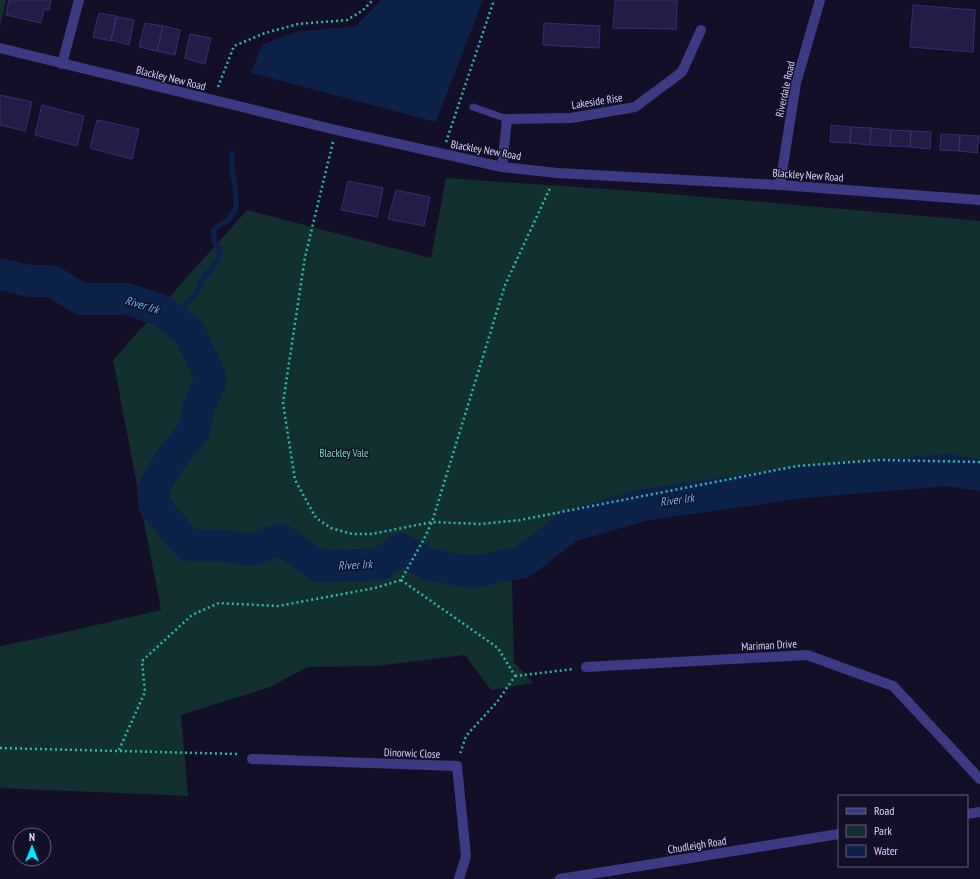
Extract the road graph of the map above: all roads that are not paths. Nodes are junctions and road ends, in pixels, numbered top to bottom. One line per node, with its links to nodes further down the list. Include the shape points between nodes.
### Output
1 (79, 0): 5 (street)
2 (820, 0): 9 (street, Riverdale Road, via 796,83)
3 (701, 30): 7 (street, Lakeside Rise, via 682,72 635,107 572,118)
4 (0, 48): 5 (street, Blackley New Road)
5 (62, 64): 8 (street, Blackley New Road)
6 (473, 108): 7 (lane)
7 (507, 119): 8 (street)
8 (502, 167): 9 (street, Blackley New Road, via 557,173)
9 (780, 185): 10 (street, Blackley New Road)
10 (980, 200)
11 (586, 667): 13 (street, Mariman Drive, via 807,655 893,686)
12 (252, 759): 17 (street, Dinorwic Close, via 456,766 466,856)
13 (980, 779)
14 (980, 812): 15 (street)
15 (968, 814)
16 (838, 834): 18 (street, Chudleigh Road)
17 (459, 879)
18 (560, 879)

